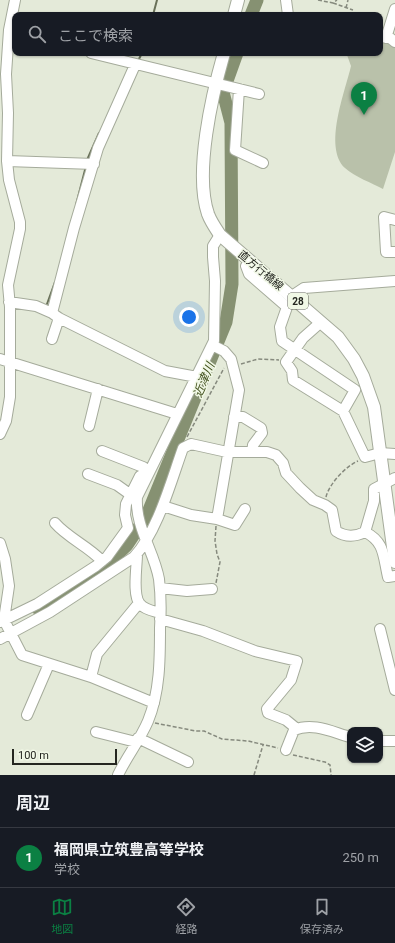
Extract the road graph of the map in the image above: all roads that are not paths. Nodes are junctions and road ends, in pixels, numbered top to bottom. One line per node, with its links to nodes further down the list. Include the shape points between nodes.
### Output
1 (15, 0): 5 (street)
2 (238, 0): 6 (main road)
3 (286, 0): 7 (street)
4 (395, 9): 10 (street)
5 (12, 12)
6 (235, 12)
7 (288, 12)
8 (12, 13): 9 (street)
9 (8, 30): 16 (street)
10 (387, 39)
11 (102, 56): 13 (street)
12 (223, 56): 14 (main road, 直方行橋線 / 28)
13 (135, 65): 14 (street); 20 (street, via 98,148)
14 (215, 84): 15 (street); 22 (main road, 直方行橋線 / 28, via 206,139 204,200 208,215)
15 (239, 89): 17 (street); 19 (street, via 235,150)
16 (3, 93): 18 (street, via 8,113)
17 (255, 93)
18 (7, 161): 20 (street); 25 (street, via 20,229)
19 (263, 163)
20 (94, 164): 29 (street, via 74,228)
21 (395, 220): 23 (street, via 384,217 386,252)
22 (220, 235): 24 (main road, 直方行橋線 / 28); 32 (street, via 214,246 213,257 216,331)
23 (395, 252)
24 (250, 261): 27 (main road, 直方行橋線 / 28); 33 (street, via 246,266 249,274 287,307 280,326 282,341)
25 (5, 276): 28 (street)
26 (395, 282): 27 (street, via 304,288)
27 (292, 296): 30 (main road, 直方行橋線 / 28)
28 (9, 302): 29 (street, via 36,306); 34 (street)
29 (56, 316): 31 (street); 35 (street, via 165,371)
30 (321, 322): 33 (street); 45 (main road, 直方行橋線 / 28, via 338,337 363,376 374,407)
31 (52, 339)
32 (212, 345): 35 (street); 39 (street, via 224,351 232,363 239,390)
33 (294, 349): 37 (street, via 286,362 294,380); 37 (street, via 355,390)
34 (4, 360): 36 (street); 41 (street, via 10,397 6,421)
35 (197, 377): 38 (street)
36 (98, 389): 38 (street); 40 (street)
37 (343, 411): 45 (street, via 365,457)
38 (177, 414): 47 (street)
39 (234, 417): 43 (street); 44 (street, via 243,418 261,428 262,433)
40 (89, 426)
41 (0, 434)
42 (102, 451): 47 (street)
43 (227, 452): 44 (street); 52 (street, via 191,444 183,448); 54 (street)
44 (252, 452): 56 (street, via 276,455 300,488 313,500 332,510 336,531 340,534 358,536)
45 (380, 453): 46 (street); 50 (main road, 直方行橋線 / 28)
46 (395, 454)
47 (149, 471): 51 (street, via 140,476); 57 (street, via 137,497 136,508)
48 (88, 474): 51 (street, via 117,485)
49 (395, 478): 50 (street)
50 (384, 485): 56 (street, via 374,489 374,501); 61 (main road, 直方行橋線 / 28)
51 (130, 495): 60 (street, via 126,504 128,528)
52 (163, 506): 54 (street, via 191,515); 57 (street)
53 (245, 509): 54 (street, via 235,525)
54 (217, 518)
55 (55, 523): 60 (street, via 64,534 78,541)
56 (365, 532): 62 (street, via 376,537 380,543 388,576)
57 (145, 541): 59 (street); 64 (street)
58 (0, 543): 63 (street, via 5,559)
59 (137, 554): 66 (street, via 136,598); 70 (street, via 50,612)
60 (102, 561): 68 (street, via 38,604)
61 (395, 562)
62 (395, 576)
63 (4, 578): 68 (street, via 9,586)
64 (160, 588): 65 (street, via 187,591); 67 (street)
65 (212, 589)
66 (139, 603): 67 (street); 73 (street, via 97,654)
67 (160, 616): 75 (street, via 160,668); 77 (street, via 255,651 297,661 291,680 267,709 268,713 286,720)
68 (2, 621): 70 (street)
69 (380, 628): 74 (street)
70 (10, 632): 71 (street); 72 (street, via 22,655)
71 (0, 639)
72 (50, 664): 73 (street); 76 (street)
73 (91, 677): 75 (street)
74 (395, 690)
75 (154, 703): 80 (street, via 148,721)
76 (27, 715)
77 (296, 729): 79 (street, via 311,726); 83 (street)
78 (96, 732): 80 (street)
79 (347, 736)
80 (137, 740): 84 (street); 85 (street)
81 (383, 741): 82 (street)
82 (395, 741)
83 (286, 750)
84 (188, 762)
85 (118, 775)

